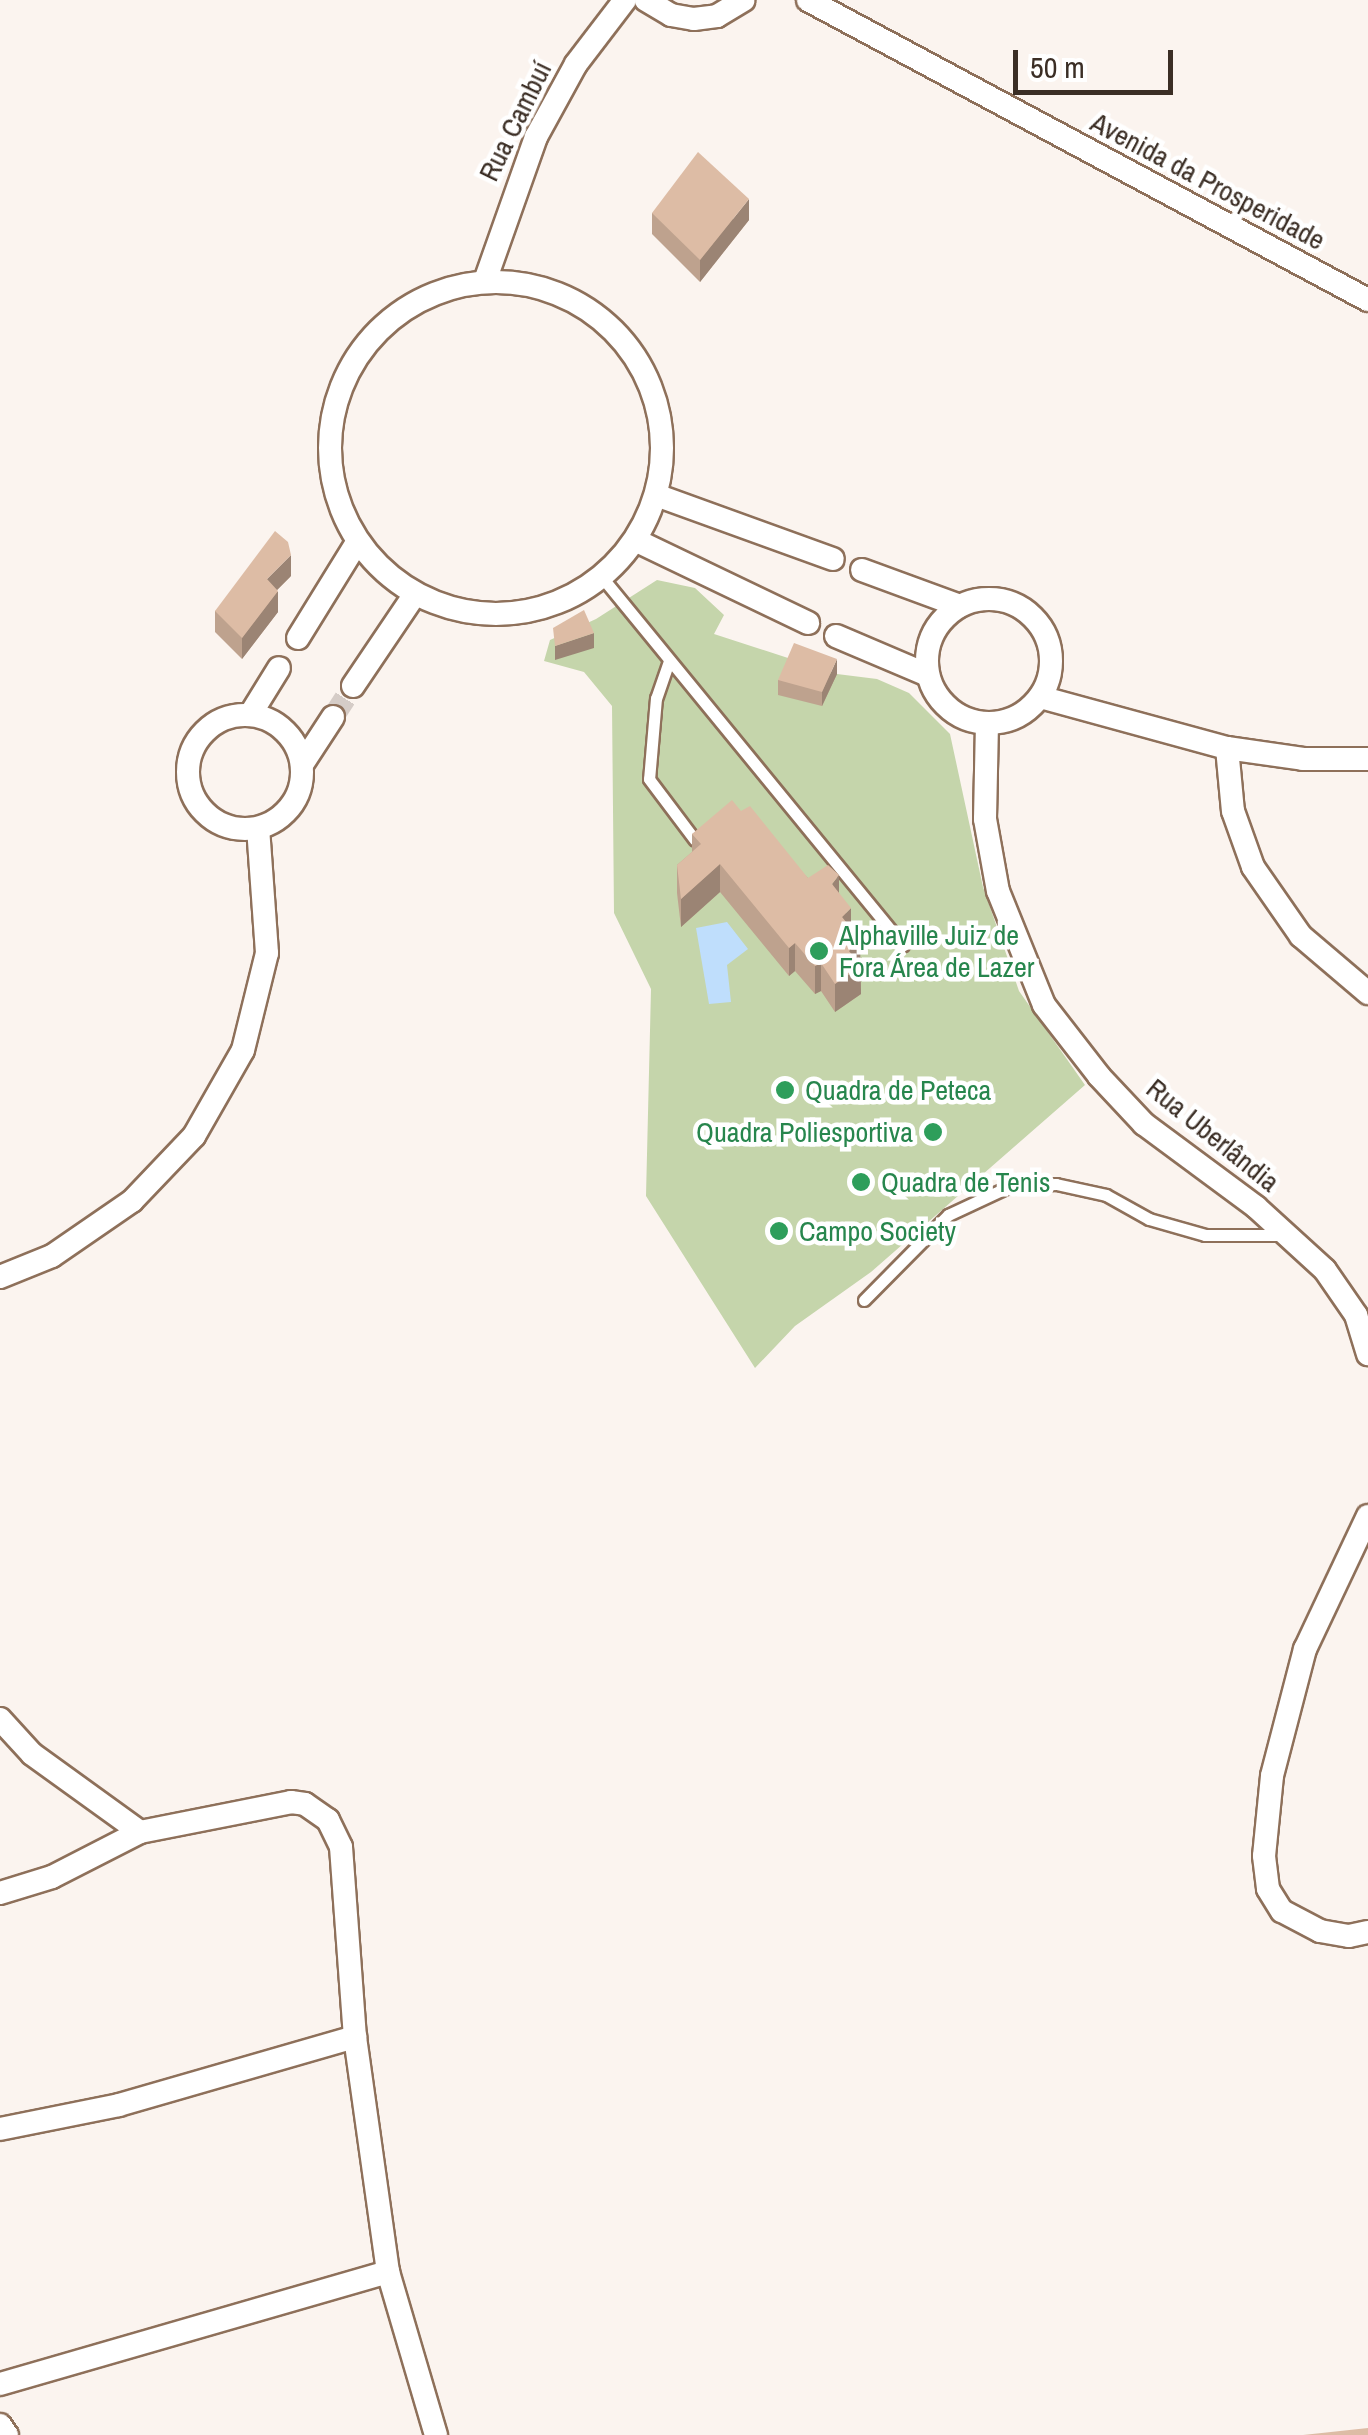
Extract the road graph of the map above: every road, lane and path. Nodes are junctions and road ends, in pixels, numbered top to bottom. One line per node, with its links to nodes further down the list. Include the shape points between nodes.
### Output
1 (625, 0): 5 (street, Rua Cambuí, via 576,64 536,137)
2 (646, 0): 3 (street, via 694,20 718,16)
3 (744, 0)
4 (808, 0): 6 (street, Avenida da Prosperidade)
5 (485, 282): 7 (street, via 538,286 571,300 627,343 653,390 663,442); 9 (street, via 436,292 393,317 359,354 337,398 329,448 336,497)
6 (1368, 300)
7 (656, 495): 8 (street); 10 (street)
8 (635, 540): 12 (street); 15 (street)
9 (358, 542): 13 (street); 17 (street)
10 (833, 559)
11 (862, 570): 14 (street)
12 (602, 576): 13 (street, via 559,602 510,614 461,611); 18 (lane)
13 (414, 594): 21 (street)
14 (960, 606): 20 (street, via 932,635); 22 (street, via 1000,599 1036,620 1052,658)
15 (808, 624)
16 (836, 636): 20 (street)
17 (298, 638)
18 (670, 661): 30 (lane, via 656,698 649,779); 31 (lane)
19 (279, 668): 23 (street)
20 (928, 676): 25 (street, via 949,710)
21 (353, 686)
22 (1040, 697): 25 (street, via 1007,721); 26 (street)
23 (250, 715): 28 (street, via 285,730); 29 (street, via 214,724 200,736 188,771 190,789 211,819)
24 (333, 717): 28 (street)
25 (987, 724): 33 (street, Rua Uberlândia, via 985,818 998,891 1044,1005 1144,1124)
26 (1227, 748): 27 (street, via 1303,759); 32 (street, via 1233,811 1253,868 1301,936)
27 (1368, 759)
28 (302, 763): 29 (street, via 295,801)
29 (258, 828): 34 (street, via 268,953 243,1050 194,1136 132,1201 52,1256)
30 (695, 840)
31 (903, 945)
32 (1368, 993)
33 (1291, 1235): 35 (lane, via 1205,1234 1149,1219 1106,1195 1056,1184 1010,1186 948,1216); 36 (street, Rua Uberlândia, via 1356,1315)
34 (0, 1276)
35 (864, 1300)
36 (1368, 1354)
37 (1368, 1516): 41 (street, via 1305,1649 1272,1776 1264,1856 1268,1889 1282,1911 1320,1932)
38 (0, 1719): 39 (street, via 32,1754)
39 (140, 1832): 40 (street, via 52,1877); 42 (street, via 279,1803 305,1804 322,1814 340,1848)
40 (0, 1893)
41 (1368, 1932)
42 (355, 2037): 43 (street, via 119,2105); 44 (street)
43 (0, 2129)
44 (388, 2272): 45 (street); 48 (street)
45 (0, 2384)
46 (0, 2426): 47 (street)
47 (7, 2435)
48 (436, 2435)

